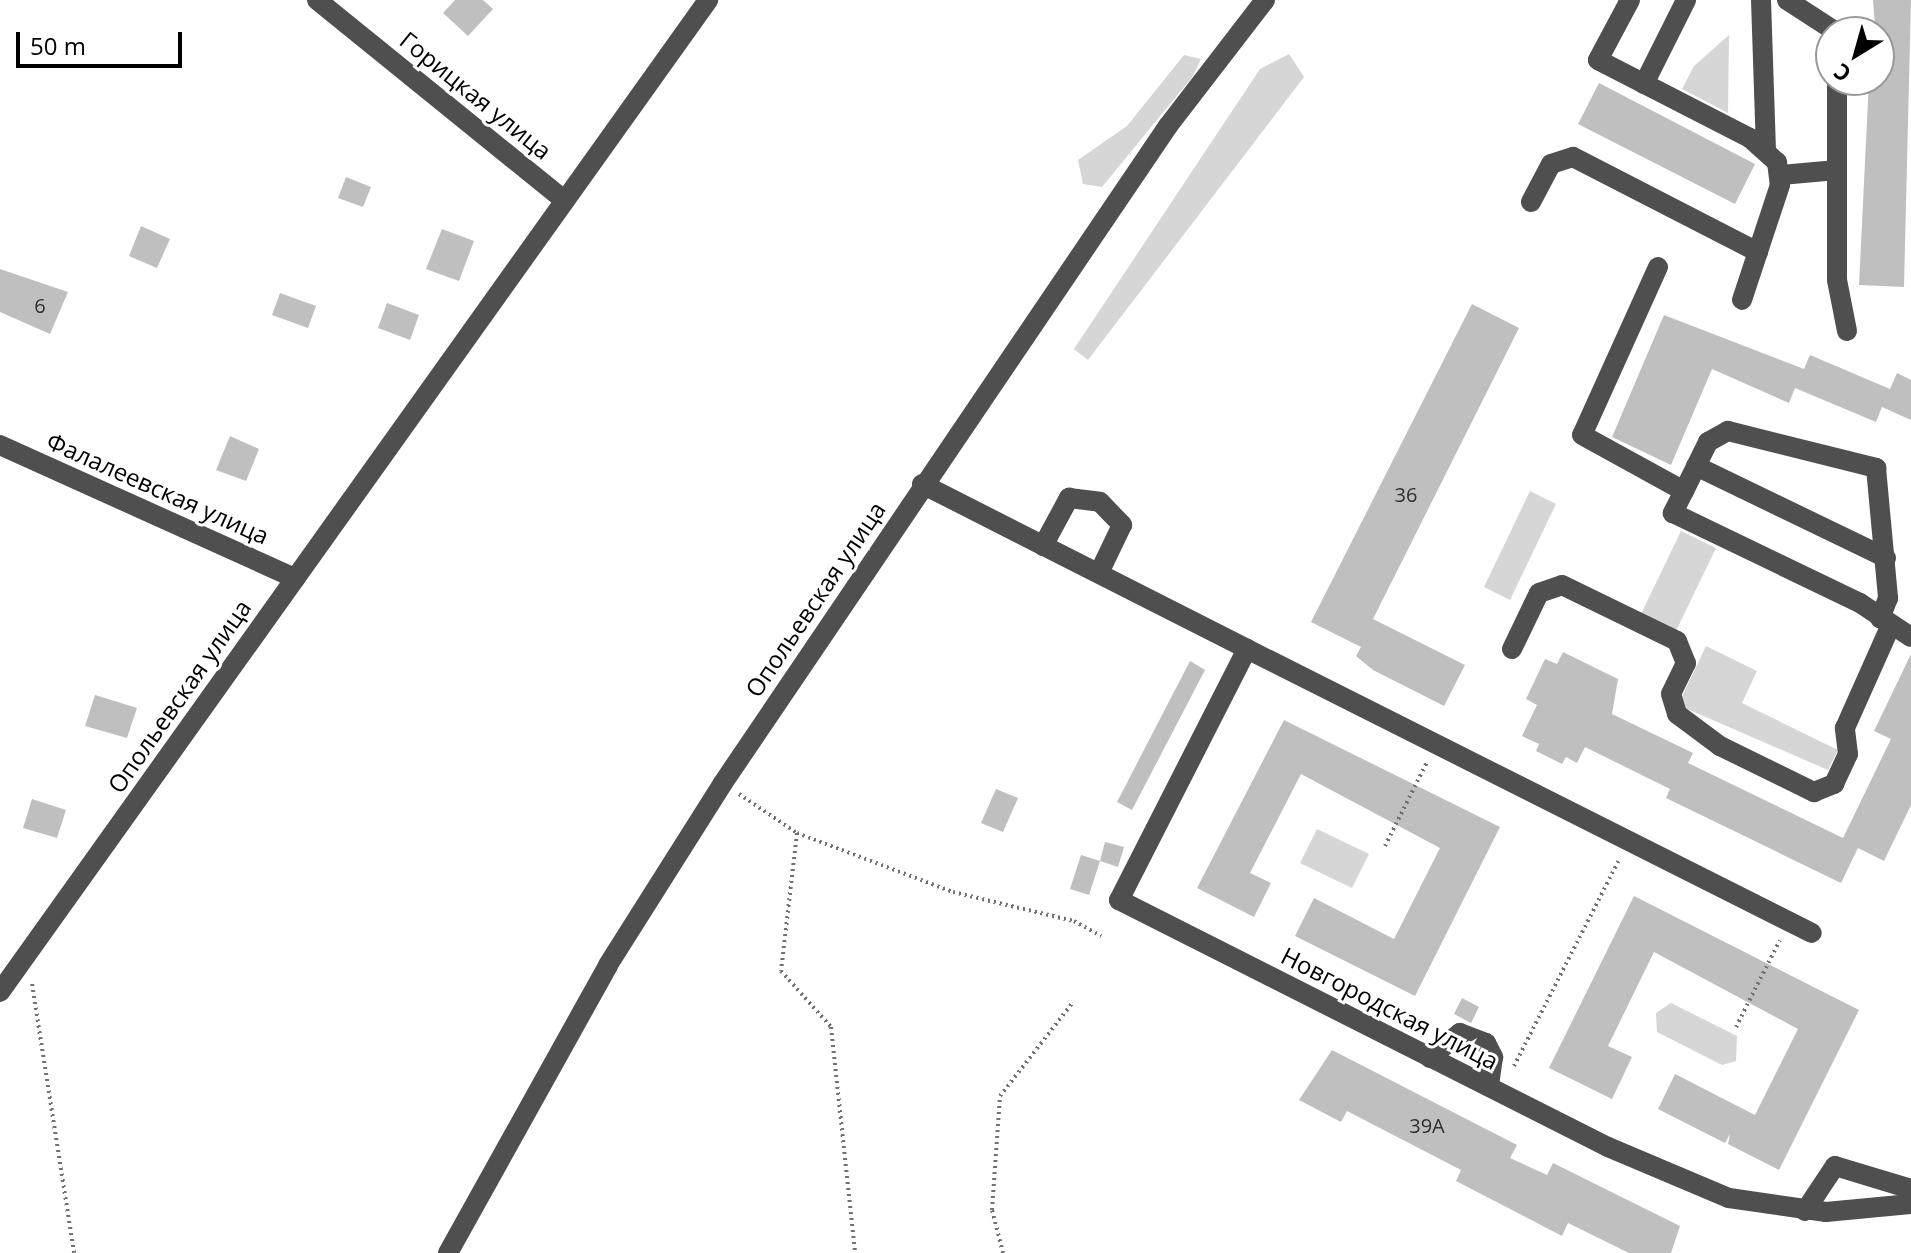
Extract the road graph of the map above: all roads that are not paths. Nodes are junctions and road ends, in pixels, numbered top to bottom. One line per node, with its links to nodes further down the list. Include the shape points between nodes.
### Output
1 (317, 0): 14 (street, Горицкая улица)
2 (708, 0): 14 (street, Опольевская улица)
3 (1265, 0): 22 (street, Опольевская улица, via 1168,126)
4 (1630, 0): 9 (street, via 1598,60)
5 (1686, 0): 9 (street)
6 (1761, 0): 11 (street)
7 (1787, 0): 8 (street)
8 (1815, 18)
9 (1644, 84): 11 (street)
10 (1837, 96): 12 (street)
11 (1766, 149): 13 (street)
12 (1837, 170): 13 (street); 19 (street, via 1837,280)
13 (1781, 175): 16 (street)
14 (565, 201): 27 (street, Опольевская улица)
15 (1531, 202): 16 (street, via 1551,164 1573,157)
16 (1758, 252): 18 (street)
17 (1658, 267): 23 (street, via 1582,435 1590,446)
18 (1742, 300)
19 (1847, 331)
20 (0, 445): 27 (street, Фалалеевская улица)
21 (1696, 466): 23 (street); 25 (street); 25 (street, via 1716,433 1728,431 1863,460 1882,481)
22 (922, 484): 24 (street); 39 (street, Опольевская улица, via 608,965)
23 (1684, 491): 28 (street, via 1673,513)
24 (1043, 546): 26 (street); 26 (street, via 1069,498 1100,502 1122,525)
25 (1886, 558): 28 (street)
26 (1099, 573): 30 (street)
27 (295, 578): 33 (street, Опольевская улица)
28 (1885, 623): 29 (street); 31 (street, via 1845,728 1848,754 1834,784 1814,792 1720,746 1677,714 1671,694 1686,663 1677,641 1562,585 1539,593)
29 (1911, 637)
30 (1247, 649): 32 (street); 34 (street, Новгородская улица, via 1119,900)
31 (1512, 649)
32 (1812, 933)
33 (0, 992)
34 (1430, 1058): 35 (street, Новгородская улица); 35 (street, via 1460,1033 1486,1043 1493,1057)
35 (1495, 1090): 38 (street, Новгородская улица, via 1672,1176 1744,1202)
36 (1911, 1189): 38 (street, via 1835,1166)
37 (1911, 1204): 38 (street, Новгородская улица)
38 (1805, 1211)
39 (448, 1253)

